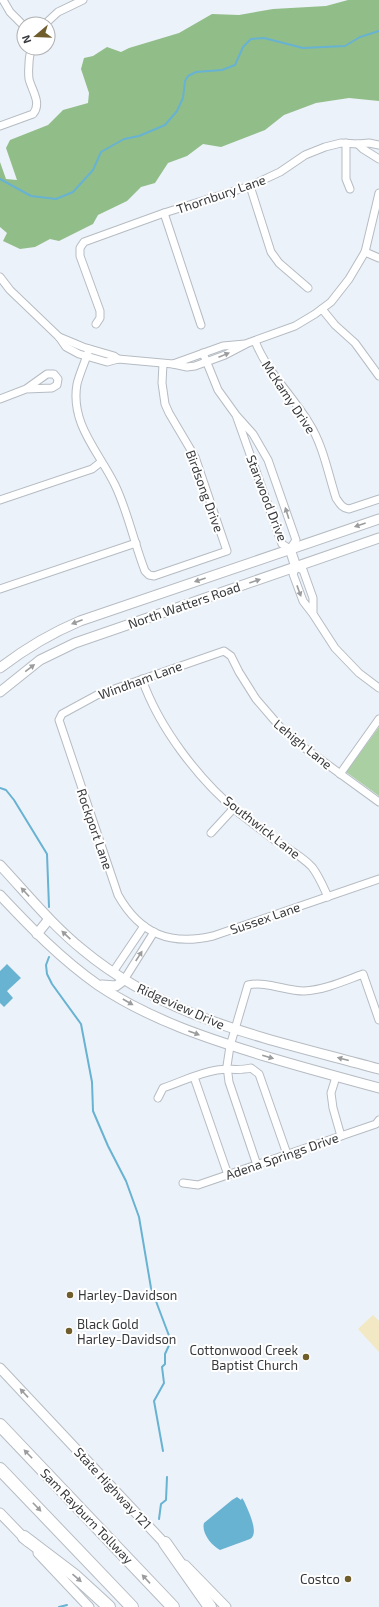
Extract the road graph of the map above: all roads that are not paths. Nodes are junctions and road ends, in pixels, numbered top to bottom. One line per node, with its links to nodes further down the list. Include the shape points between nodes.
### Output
1 (3, 0): 4 (street)
2 (84, 0): 3 (street)
3 (54, 16)
4 (16, 18)
5 (30, 56): 6 (street, via 29,78 37,103 36,110 33,114)
6 (0, 126)
7 (346, 143): 8 (street, Thornbury Lane); 11 (street, Thornbury Lane, via 315,150 280,172); 12 (street, via 346,179)
8 (358, 144): 9 (street, Thornbury Lane); 10 (street)
9 (379, 145)
10 (379, 159)
11 (250, 186): 14 (street, Thornbury Lane); 19 (street, via 271,252)
12 (350, 189)
13 (379, 193): 15 (street)
14 (164, 213): 22 (street, Thornbury Lane, via 81,245 80,256 100,311 100,318); 23 (street)
15 (365, 252): 16 (street); 21 (street, via 339,293)
16 (379, 258)
17 (0, 278): 18 (street)
18 (6, 286): 20 (street); 24 (street)
19 (308, 288)
20 (0, 290)
21 (322, 309): 25 (street, via 295,326); 34 (street, via 355,343)
22 (96, 324)
23 (202, 325)
24 (59, 337): 27 (street); 29 (street, via 66,347)
25 (255, 341): 26 (street); 39 (street, McKamy Drive, via 263,359 316,434 340,505 350,509)
26 (248, 343): 28 (street, via 223,346); 31 (street, one-way to 26)
27 (89, 349): 29 (street); 30 (street)
28 (203, 353): 31 (street, Starwood Drive); 33 (street)
29 (87, 357): 30 (street, via 107,362); 38 (street, via 78,383 77,408 85,433)
30 (118, 359): 32 (street)
31 (206, 362): 33 (street, via 187,367); 37 (street, Starwood Drive, via 218,390)
32 (163, 364): 33 (street); 43 (street, Birdsong Drive, via 165,404 195,457 227,551 151,576 145,571)
33 (173, 364)
34 (379, 376)
35 (26, 389): 36 (street)
36 (0, 399)
37 (236, 415): 44 (street, Starwood Drive, via 282,544); 44 (street, Starwood Drive, one-way to 37, via 296,540 268,460 253,434)
38 (101, 462): 40 (street, via 92,469); 43 (street, via 114,484)
39 (379, 499)
40 (0, 500)
41 (379, 519): 44 (main road, North Watters Road, one-way to 44)
42 (379, 538): 45 (main road, North Watters Road)
43 (136, 543): 46 (street)
44 (290, 549): 45 (main road); 49 (main road, North Watters Road, one-way to 49, via 62,628 25,649)
45 (296, 567): 47 (street, one-way to 47, via 293,574 302,601); 47 (street, via 303,570 313,598); 52 (main road, North Watters Road, one-way to 45, via 40,660 76,643)
46 (0, 589)
47 (313, 614): 51 (street, via 341,655)
48 (227, 652): 50 (street, Windham Lane); 55 (street, Lehigh Lane, via 268,714 291,738)
49 (0, 668)
50 (142, 679): 53 (street, Windham Lane, via 87,700 62,714); 57 (street, Southwick Lane, via 160,718 180,748 201,775)
51 (379, 688)
52 (0, 692)
53 (59, 719): 64 (street, Rockport Lane, via 118,895 129,911)
54 (379, 719): 55 (street)
55 (340, 774): 56 (street, Lehigh Lane)
56 (379, 802)
57 (234, 808): 58 (street); 62 (street, Southwick Lane, via 304,860 318,876)
58 (212, 833)
59 (0, 865): 63 (main road, Ridgeview Drive, one-way to 59)
60 (379, 880): 62 (street, Sussex Lane)
61 (0, 895): 65 (main road, Ridgeview Drive)
62 (328, 896): 64 (street, Sussex Lane, via 203,938 180,940)
63 (49, 919): 65 (main road); 66 (main road, Ridgeview Drive, one-way to 63, via 83,951)
64 (149, 930): 66 (street); 67 (street, one-way to 64)
65 (37, 934): 68 (main road, Ridgeview Drive)
66 (113, 972): 67 (main road, Ridgeview Drive)
67 (124, 980): 68 (main road, via 116,986); 70 (main road, Ridgeview Drive, via 186,1011)
68 (98, 985): 71 (main road, Ridgeview Drive, one-way to 71, via 158,1019)
69 (379, 1020): 70 (street, via 363,974 323,988 303,991 257,983 248,985)
70 (235, 1030): 71 (street); 72 (main road, Ridgeview Drive, one-way to 70)
71 (230, 1046): 73 (street); 75 (main road, Ridgeview Drive, one-way to 75)
72 (379, 1069)
73 (227, 1070): 74 (street); 80 (street, via 251,1068 259,1074); 81 (street)
74 (194, 1077): 77 (street, via 163,1088); 82 (street)
75 (336, 1077): 76 (main road, Ridgeview Drive); 79 (street, via 331,1093)
76 (379, 1088)
77 (158, 1098)
78 (379, 1120): 79 (street, Adena Springs Drive, via 376,1124)
79 (341, 1136): 80 (street, Adena Springs Drive)
80 (287, 1154): 81 (street, Adena Springs Drive)
81 (257, 1165): 82 (street, Adena Springs Drive)
82 (228, 1175): 83 (street, Adena Springs Drive, via 198,1185)
83 (183, 1183)
84 (0, 1368): 89 (main road, State Highway 121, one-way to 84)
85 (0, 1425): 93 (highway, Sam Rayburn Tollway, one-way to 85)
86 (0, 1469): 92 (highway, one-way to 92)
87 (0, 1513): 88 (main road)
88 (24, 1537): 90 (main road); 91 (highway, one-way to 91, via 74,1575)
89 (165, 1543): 94 (highway); 95 (main road, State Highway 121)
90 (89, 1607)
91 (109, 1607)
92 (132, 1607)
93 (173, 1607)
94 (210, 1607)
95 (226, 1607)

